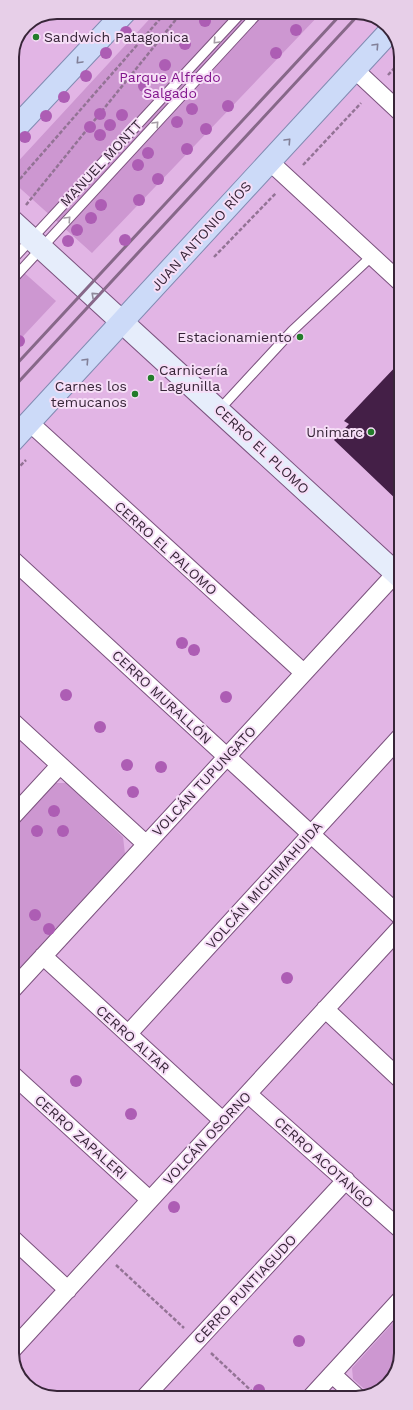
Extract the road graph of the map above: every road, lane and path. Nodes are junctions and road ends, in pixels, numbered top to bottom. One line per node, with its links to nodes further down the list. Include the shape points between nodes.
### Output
1 (118, 19): 11 (main road, one-way to 11)
2 (160, 19): 14 (path)
3 (176, 19): 15 (path)
4 (236, 19): 17 (lane, MANUEL MONTT, one-way to 17)
5 (252, 19): 17 (lane, MANUEL MONTT, one-way to 5)
6 (387, 35): 8 (main road, JUAN ANTONIO RÍOS, one-way to 6)
7 (394, 68): 9 (path)
8 (354, 70): 9 (street); 12 (main road, JUAN ANTONIO RÍOS, one-way to 8)
9 (375, 89): 10 (street); 13 (path)
10 (394, 106)
11 (19, 125)
12 (269, 161): 13 (street); 23 (main road, JUAN ANTONIO RÍOS)
13 (289, 179): 19 (street); 20 (path)
14 (19, 180)
15 (19, 212)
16 (19, 227): 17 (street, CERRO EL PLOMO)
17 (36, 243): 18 (lane, MANUEL MONTT); 21 (lane, MANUEL MONTT); 23 (street, CERRO EL PLOMO, one-way to 17)
18 (19, 255)
19 (372, 256): 22 (street); 24 (lane, via 292,331)
20 (214, 258)
21 (19, 269)
22 (394, 276)
23 (123, 322): 24 (street, CERRO EL PLOMO); 25 (main road, JUAN ANTONIO RÍOS, one-way to 23)
24 (219, 410): 30 (street, CERRO EL PLOMO)
25 (29, 422): 26 (main road, JUAN ANTONIO RÍOS); 27 (street, CERRO EL PALOMO)
26 (19, 433)
27 (46, 438): 28 (path); 32 (street, CERRO EL PALOMO)
28 (19, 467)
29 (19, 565): 35 (street, CERRO MURALLÓN)
30 (394, 571)
31 (394, 579): 32 (street, VOLCÁN TUPUNGATO)
32 (304, 673): 35 (street, VOLCÁN TUPUNGATO)
33 (19, 727): 36 (street)
34 (394, 744): 38 (street, VOLCÁN MICHIMAHUIDA)
35 (227, 756): 38 (street, CERRO MURALLÓN); 39 (street, VOLCÁN TUPUNGATO)
36 (60, 765): 37 (street); 39 (street)
37 (19, 809)
38 (311, 834): 40 (street, CERRO MURALLÓN); 45 (street, VOLCÁN MICHIMAHUIDA)
39 (146, 844): 42 (street, VOLCÁN TUPUNGATO)
40 (394, 911)
41 (394, 935): 44 (street, VOLCÁN OSORNO)
42 (43, 956): 43 (street, VOLCÁN TUPUNGATO); 45 (street, CERRO ALTAR)
43 (19, 982)
44 (325, 1010): 46 (street); 48 (street, VOLCÁN OSORNO)
45 (128, 1034): 49 (street, CERRO ALTAR)
46 (394, 1074)
47 (19, 1080): 51 (street, CERRO ZAPALERI)
48 (248, 1094): 49 (street, VOLCÁN OSORNO); 50 (street, CERRO ACOTANGO)
49 (223, 1121): 51 (street, VOLCÁN OSORNO)
50 (346, 1180): 52 (street, CERRO ACOTANGO); 57 (street, CERRO PUNTIAGUDO)
51 (150, 1200): 54 (street, VOLCÁN OSORNO)
52 (394, 1224)
53 (19, 1245): 55 (street)
54 (102, 1252): 55 (street, VOLCÁN OSORNO); 57 (path)
55 (68, 1290): 58 (street, VOLCÁN OSORNO)
56 (394, 1307): 59 (street)
57 (197, 1340): 60 (street, CERRO PUNTIAGUDO); 61 (path)
58 (19, 1343)
59 (332, 1374): 62 (street); 63 (street)
60 (150, 1391)
61 (252, 1391)
62 (316, 1391)
63 (350, 1391)

